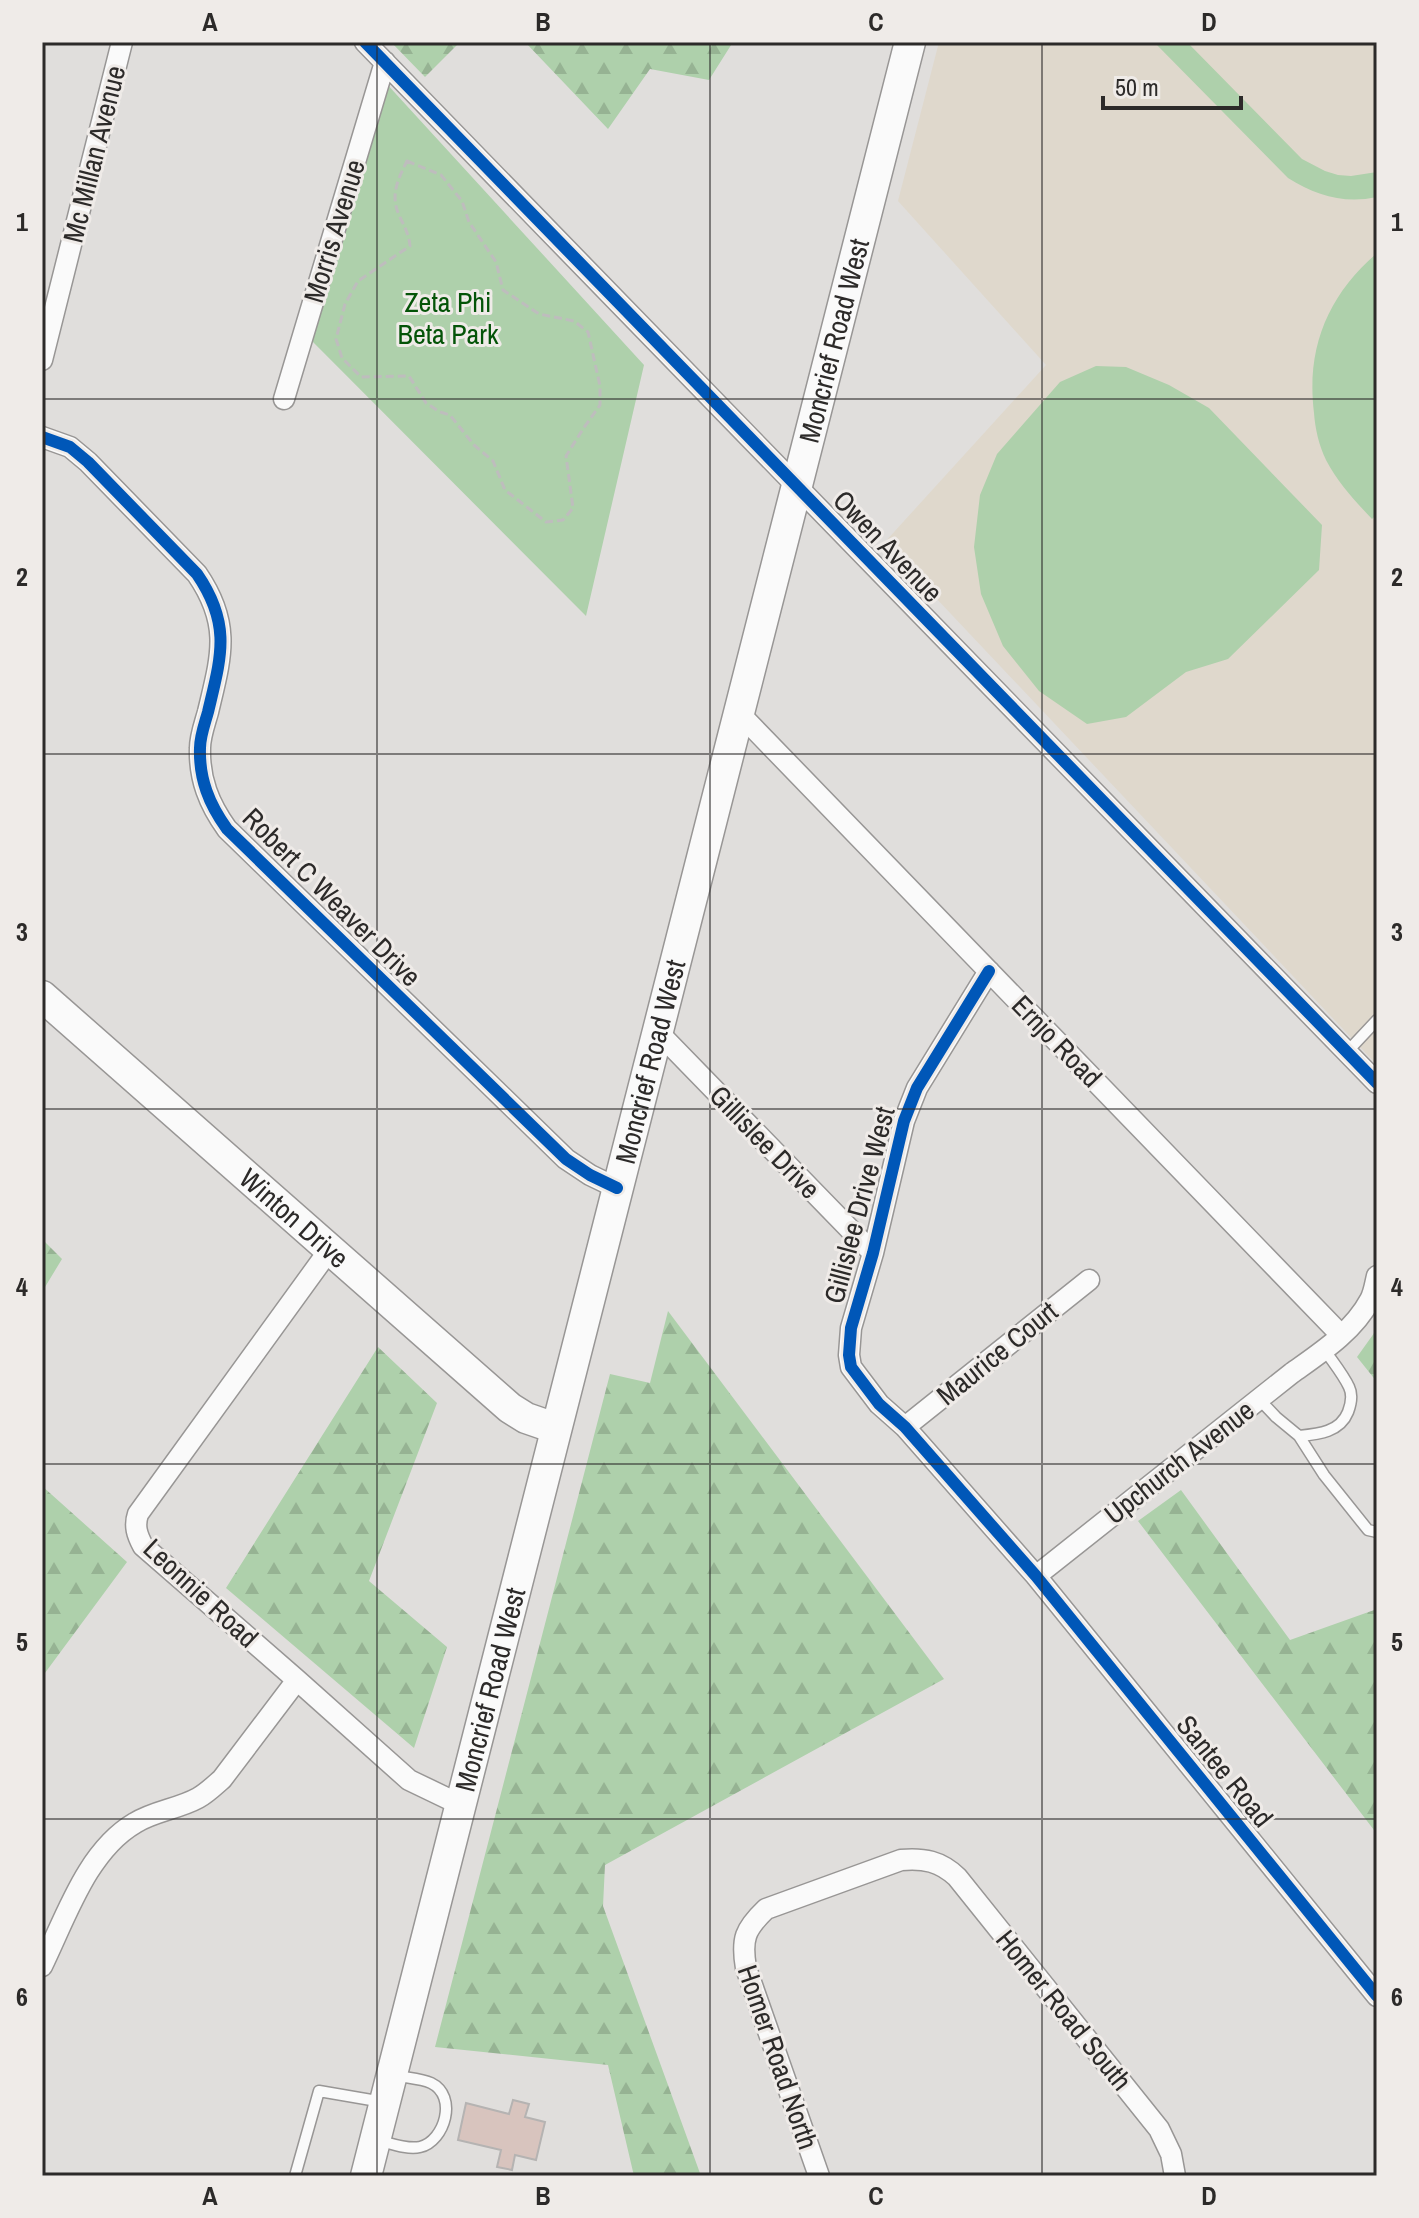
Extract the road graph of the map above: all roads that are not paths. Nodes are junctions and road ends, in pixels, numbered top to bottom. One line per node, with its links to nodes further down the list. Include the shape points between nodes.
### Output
1 (122, 42): 5 (street, Mc Millan Avenue)
2 (365, 42): 4 (street, Owen Avenue)
3 (910, 42): 8 (main road, Moncrief Road West)
4 (385, 62): 6 (street, Morris Avenue); 8 (street, Owen Avenue)
5 (42, 360)
6 (284, 399)
7 (42, 437): 16 (street, Robert C Weaver Drive, via 70,447 88,462 207,589 221,655 200,744 200,766 212,808 227,829 566,1159)
8 (797, 487): 9 (main road, Moncrief Road West); 14 (street, Owen Avenue)
9 (739, 713): 10 (street, Ernjo Road); 13 (main road, Moncrief Road West)
10 (989, 971): 18 (street, Gillislee Drive West, via 917,1088 904,1121); 21 (street, Ernjo Road)
11 (42, 996): 17 (main road, Winton Drive)
12 (1375, 1026): 14 (lane)
13 (657, 1031): 16 (main road, Moncrief Road West); 18 (street, Gillislee Drive)
14 (1347, 1052): 15 (street, Owen Avenue)
15 (1377, 1083)
16 (617, 1188): 25 (main road, Moncrief Road West)
17 (330, 1249): 25 (main road, Winton Drive, via 510,1408); 29 (street, Leonnie Road, via 136,1521 143,1546)
18 (873, 1253): 24 (street, Gillislee Drive West, via 851,1328 851,1367)
19 (1377, 1276): 21 (street, Upchurch Avenue, via 1371,1299)
20 (1089, 1280): 24 (street, Maurice Court)
21 (1341, 1335): 22 (street, Upchurch Avenue)
22 (1324, 1349): 23 (street, Upchurch Avenue); 26 (lane, via 1351,1390 1351,1404 1334,1429)
23 (1259, 1399): 26 (lane); 28 (street, Upchurch Avenue)
24 (905, 1427): 28 (street)
25 (555, 1428): 30 (main road, Moncrief Road West)
26 (1299, 1436): 27 (lane, via 1368,1530)
27 (1377, 1532)
28 (1036, 1576): 33 (street, Santee Road)
29 (297, 1680): 30 (street, Leonnie Road, via 409,1780); 32 (street, via 211,1789 134,1823 104,1850)
30 (461, 1805): 34 (main road, Moncrief Road West)
31 (744, 1937): 38 (street, Homer Road North, via 746,1968); 39 (street, Homer Road South, via 766,1909 901,1860 944,1865 1159,2129)
32 (42, 1966)
33 (1377, 1996)
34 (388, 2088): 35 (main road, Moncrief Road West); 35 (lane, via 432,2083 446,2114 430,2144 415,2149); 36 (lane, via 319,2091)
35 (375, 2140): 37 (main road, Moncrief Road West)
36 (295, 2176)
37 (366, 2176)
38 (819, 2176)
39 (1175, 2176)

